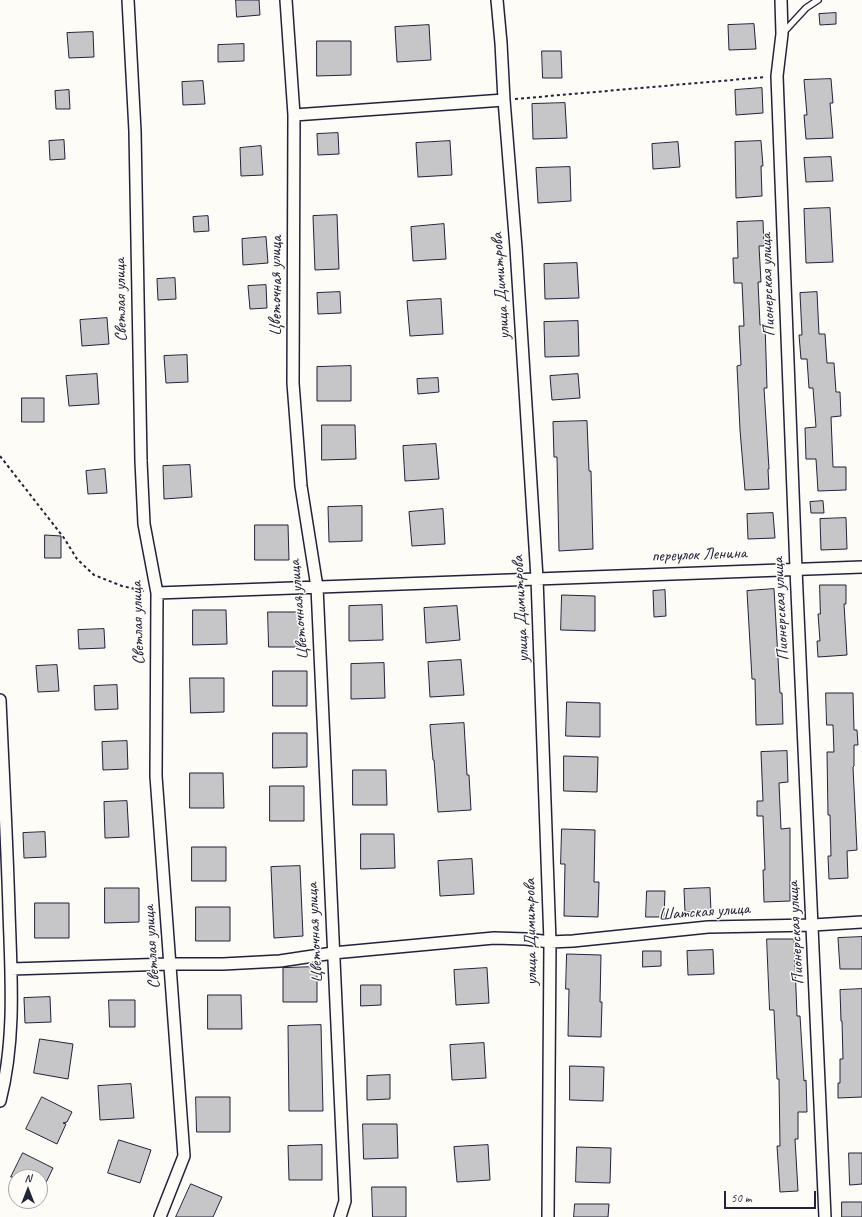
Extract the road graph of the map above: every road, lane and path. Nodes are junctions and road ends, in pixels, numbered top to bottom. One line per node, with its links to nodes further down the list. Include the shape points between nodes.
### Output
1 (128, 0): 15 (street, Светлая улица, via 135,131 144,524)
2 (286, 0): 9 (street, Цветочная улица)
3 (497, 0): 8 (street, улица Димитрова)
4 (781, 0): 6 (street, Пионерская улица)
5 (818, 0): 6 (lane, via 806,8)
6 (782, 34): 7 (street, Пионерская улица)
7 (777, 76): 8 (path); 12 (street, Пионерская улица)
8 (504, 100): 9 (street); 13 (street, улица Димитрова)
9 (294, 115): 14 (street, Цветочная улица, via 293,383 301,486)
10 (0, 456): 15 (path, via 64,538 77,559 94,575 122,586)
11 (862, 567): 12 (street, переулок Ленина)
12 (796, 569): 13 (street, переулок Ленина); 18 (street, Пионерская улица)
13 (537, 578): 14 (street, переулок Ленина); 19 (street, улица Димитрова)
14 (317, 588): 15 (street, переулок Ленина); 20 (street, Цветочная улица)
15 (157, 593): 21 (street, Светлая улица, via 156,776)
16 (0, 700): 22 (street)
17 (862, 922): 18 (street, Шатская улица)
18 (813, 925): 19 (street, Шатская улица, via 708,927); 27 (street, Пионерская улица)
19 (550, 942): 20 (street, Шатская улица, via 494,938); 26 (street, улица Димитрова)
20 (333, 953): 21 (street, Шатская улица, via 280,961); 25 (street, Цветочная улица, via 344,1201)
21 (170, 964): 22 (street, Шатская улица); 24 (street, Светлая улица, via 184,1156)
22 (11, 969): 23 (street, via 10,1039)
23 (0, 1101)
24 (160, 1217)
25 (340, 1217)
26 (548, 1217)
27 (825, 1217)

